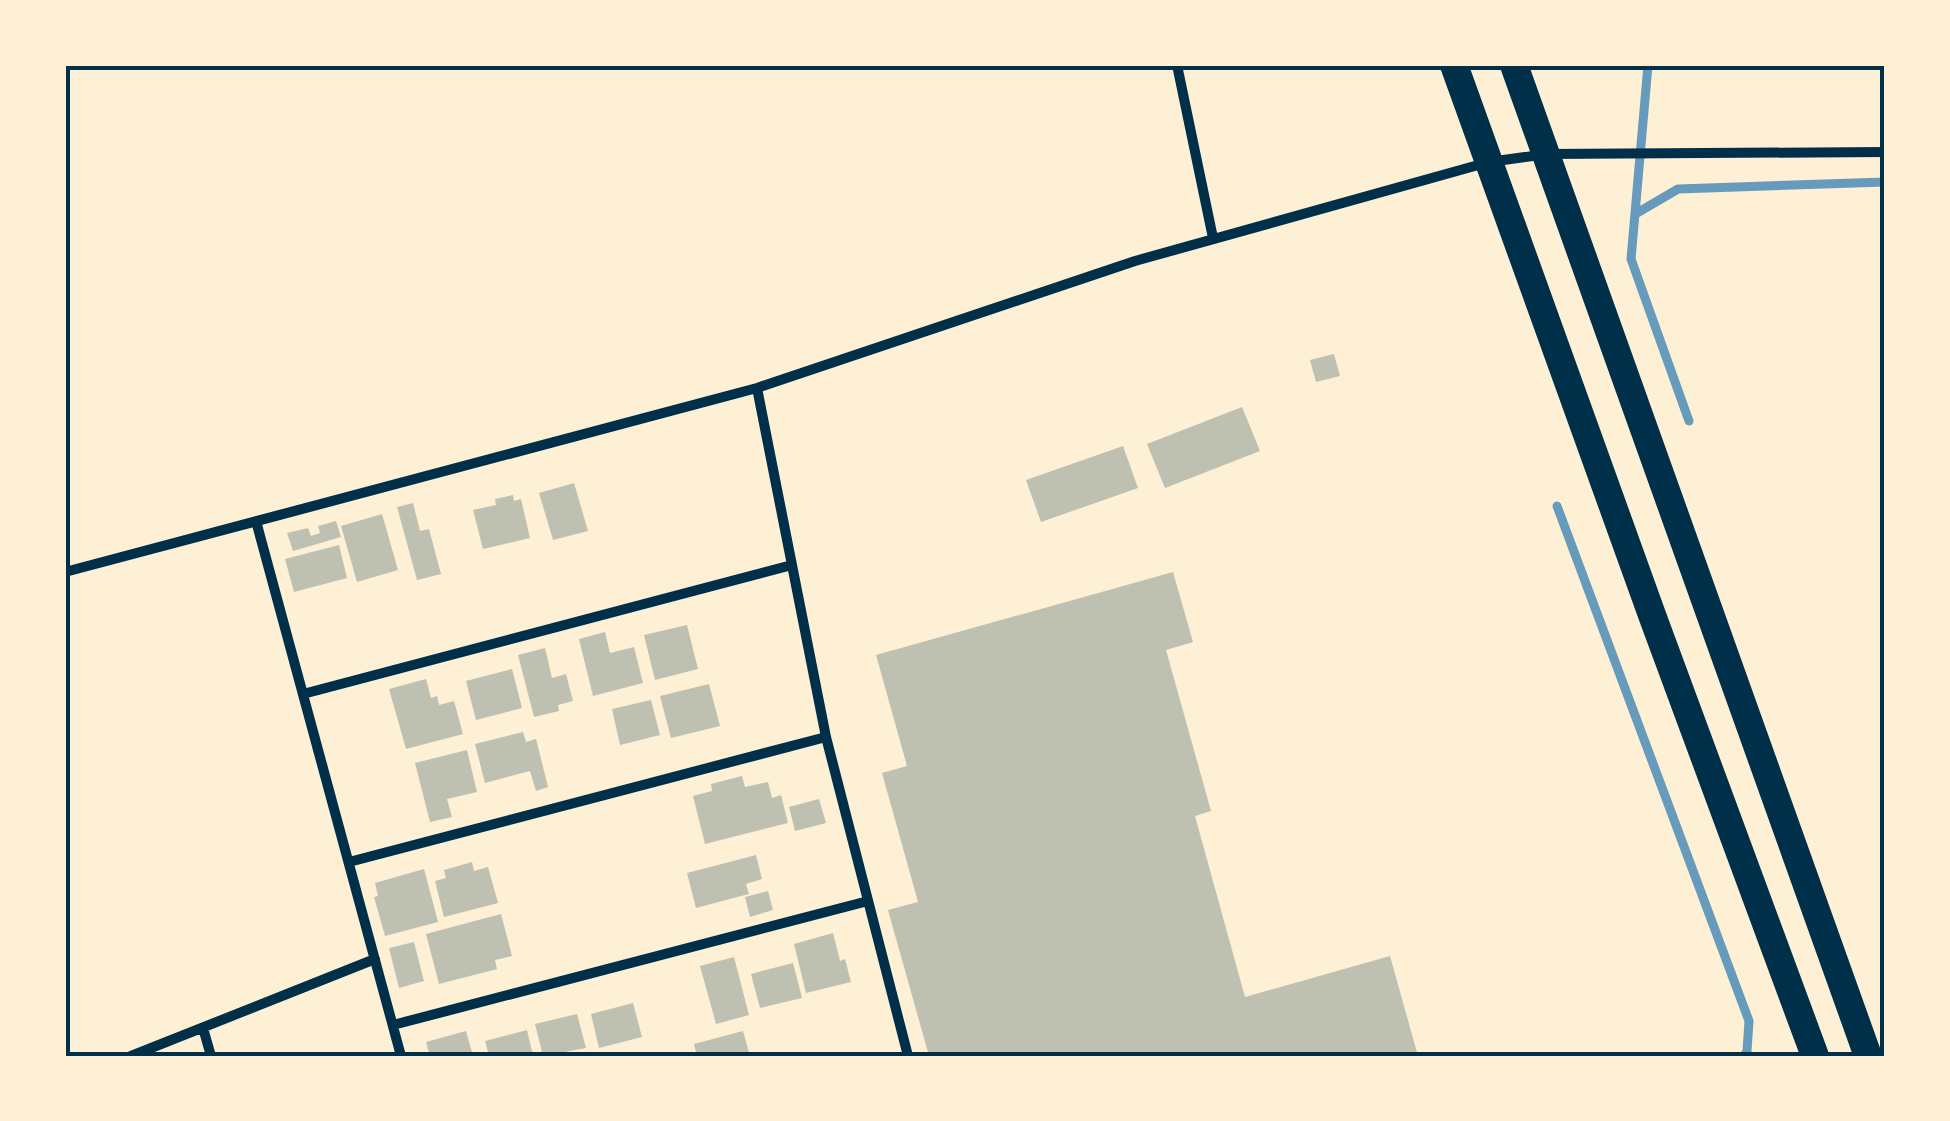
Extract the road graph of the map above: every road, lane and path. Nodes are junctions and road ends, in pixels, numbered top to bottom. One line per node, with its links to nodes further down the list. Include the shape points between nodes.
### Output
1 (1177, 65): 7 (street)
2 (1454, 65): 6 (highway)
3 (1514, 65): 5 (highway)
4 (1885, 152): 5 (street)
5 (1547, 154): 6 (street); 24 (highway)
6 (1489, 162): 7 (street); 23 (highway)
7 (1212, 238): 8 (street)
8 (757, 388): 9 (street); 10 (street)
9 (256, 521): 11 (street); 12 (street)
10 (792, 565): 12 (street); 13 (street)
11 (65, 572)
12 (303, 694): 14 (street)
13 (826, 737): 14 (street); 15 (street)
14 (349, 862): 16 (street)
15 (868, 900): 17 (street); 22 (street)
16 (375, 960): 17 (street); 18 (street)
17 (393, 1025): 21 (street)
18 (203, 1028): 19 (street); 20 (street)
19 (131, 1056)
20 (211, 1056)
21 (401, 1056)
22 (908, 1056)
23 (1815, 1056)
24 (1868, 1056)

